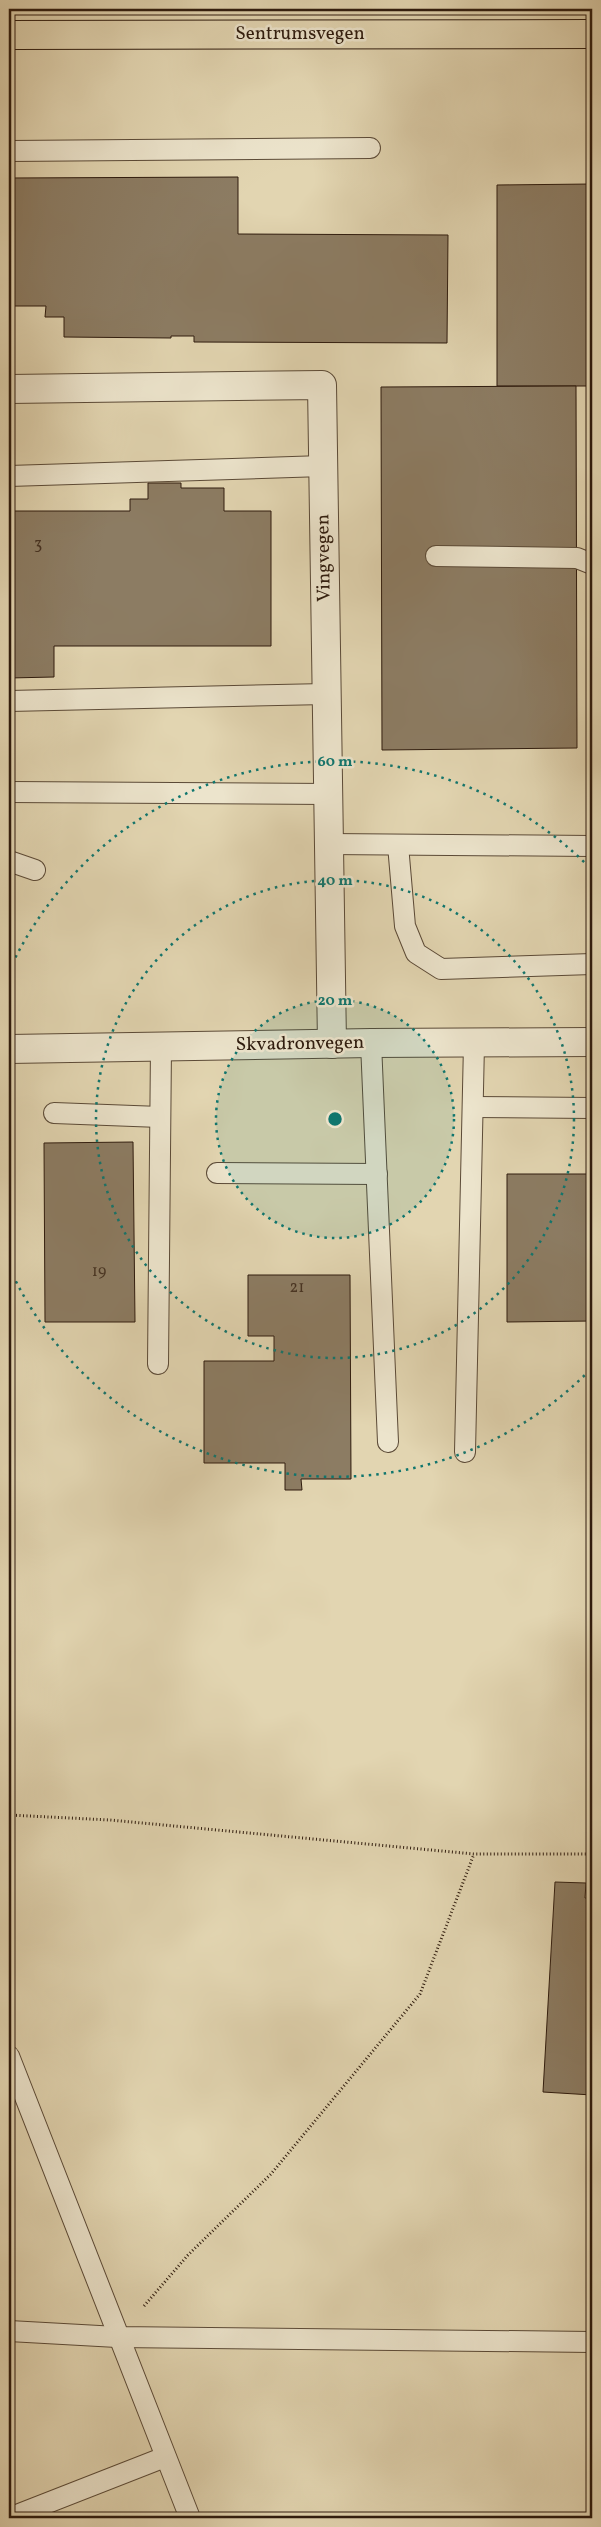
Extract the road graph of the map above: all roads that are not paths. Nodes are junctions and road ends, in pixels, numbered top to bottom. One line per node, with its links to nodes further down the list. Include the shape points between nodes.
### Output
1 (592, 34): 2 (main road, Sentrumsvegen)
2 (9, 35)
3 (370, 148): 4 (lane)
4 (9, 151)
5 (9, 389): 6 (street, Vingvegen, via 322,386)
6 (323, 466): 7 (lane); 10 (street, Vingvegen)
7 (9, 476)
8 (436, 556): 9 (lane, via 577,558)
9 (592, 564)
10 (326, 694): 11 (lane); 13 (street, Vingvegen)
11 (9, 701)
12 (9, 792): 13 (lane)
13 (328, 794): 14 (street, Vingvegen)
14 (329, 844): 15 (lane); 22 (street, Vingvegen)
15 (398, 845): 16 (lane); 19 (lane, via 405,926 416,953 442,969)
16 (592, 846)
17 (9, 861): 18 (lane)
18 (34, 870)
19 (592, 964)
20 (592, 1042): 23 (street, Skvadronvegen)
21 (371, 1043): 22 (street, Skvadronvegen); 23 (street, Skvadronvegen); 31 (lane)
22 (332, 1044): 24 (street, Skvadronvegen)
23 (474, 1044): 26 (lane)
24 (161, 1047): 25 (street, Skvadronvegen); 29 (lane)
25 (9, 1049)
26 (473, 1107): 27 (lane); 34 (lane)
27 (592, 1108)
28 (54, 1113): 29 (lane)
29 (160, 1117): 32 (lane)
30 (217, 1173): 31 (lane)
31 (377, 1174): 33 (lane)
32 (158, 1364)
33 (388, 1442)
34 (465, 1452)
35 (9, 2056): 37 (lane)
36 (9, 2332): 37 (lane)
37 (117, 2337): 38 (lane); 39 (lane)
38 (592, 2342)
39 (165, 2457): 40 (lane); 41 (lane)
40 (9, 2518)
41 (190, 2518)

